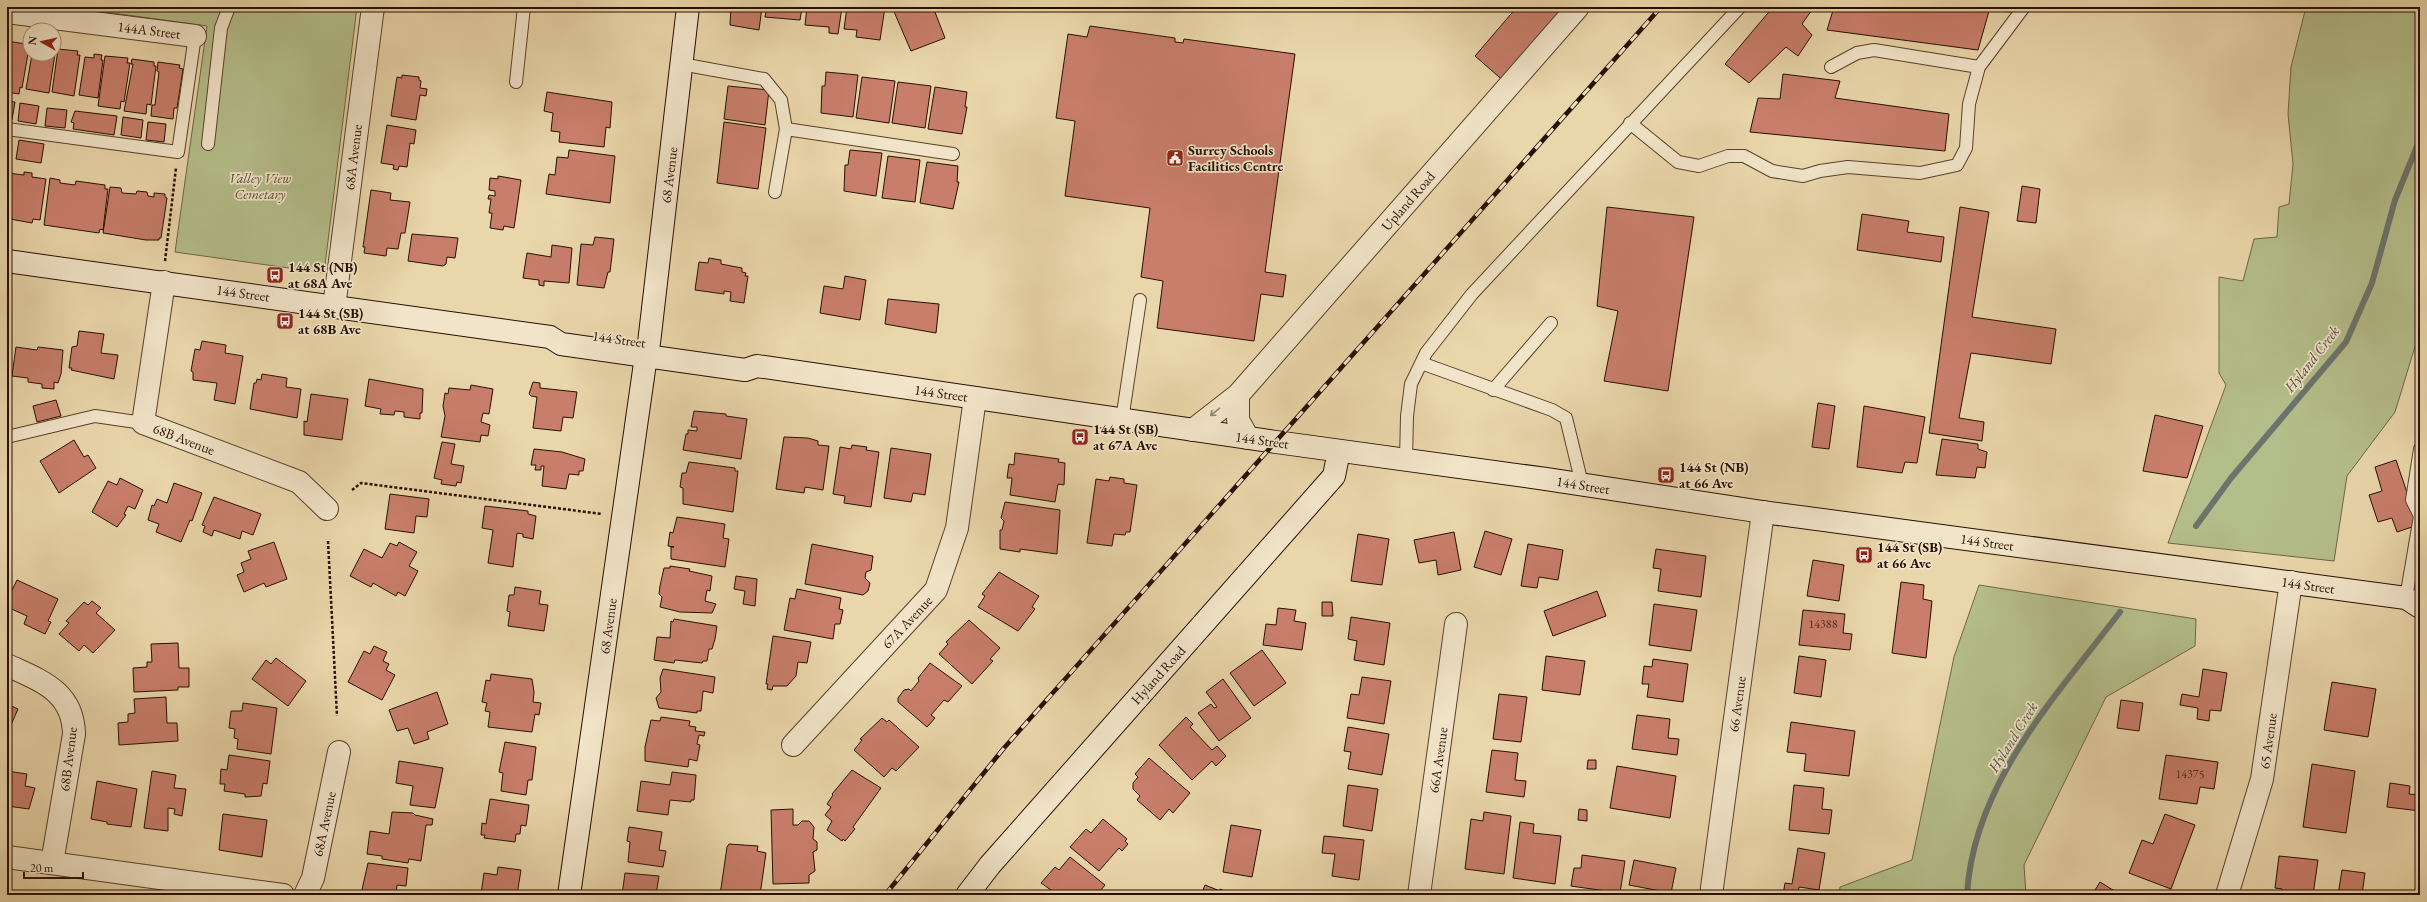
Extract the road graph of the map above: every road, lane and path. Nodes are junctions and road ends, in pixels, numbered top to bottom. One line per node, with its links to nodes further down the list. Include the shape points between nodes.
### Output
1 (229, 7): 17 (lane, via 221,28)
2 (373, 7): 24 (street, 68A Avenue)
3 (524, 7): 13 (lane)
4 (688, 7): 10 (street, 68 Avenue)
5 (1578, 7): 29 (street, Upland Road)
6 (1740, 7): 14 (lane)
7 (2024, 7): 11 (lane)
8 (7, 12): 9 (street, 144A Street)
9 (195, 36): 16 (lane, via 178,152)
10 (681, 64): 15 (lane, via 764,79 781,100); 26 (street, 68 Avenue)
11 (1979, 67): 12 (lane, via 1874,50 1857,53); 14 (lane, via 1969,104 1966,148 1957,165 1920,173 1848,168 1803,176 1772,171 1744,156 1728,156 1699,166 1678,162)
12 (1831, 68)
13 (516, 82)
14 (1630, 123): 27 (lane, via 1472,294)
15 (786, 128): 18 (lane); 20 (lane)
16 (7, 129)
17 (208, 144)
18 (953, 154)
19 (176, 165): 22 (path)
20 (775, 192)
21 (7, 261): 22 (street, 144 Street)
22 (164, 271): 24 (street, 144 Street); 32 (street, 68B Avenue)
23 (1140, 300): 31 (lane)
24 (334, 307): 26 (street, 144 Street, via 550,336 561,344)
25 (1551, 323): 28 (lane)
26 (648, 350): 30 (street, 144 Street, via 745,370 757,366); 56 (street, 68 Avenue)
27 (1421, 363): 28 (lane); 38 (lane, via 1411,384)
28 (1493, 390): 39 (lane, via 1552,410 1566,418)
29 (1238, 395): 33 (street, Upland Road, one-way to 33); 35 (street, via 1238,420)
30 (974, 398): 31 (street, 144 Street); 50 (street, 67A Avenue, via 957,528 936,590)
31 (1122, 420): 33 (street, 144 Street)
32 (143, 423): 34 (lane, via 95,416); 41 (street, 68B Avenue, via 299,482)
33 (1193, 430): 35 (street, 144 Street)
34 (7, 437)
35 (1248, 438): 37 (street, 144 Street)
36 (2420, 448): 46 (lane, via 2412,500 2420,516)
37 (1339, 451): 38 (street, 144 Street); 57 (street, Hyland Road, via 1334,476 990,865)
38 (1406, 460): 39 (street, 144 Street)
39 (1582, 484): 42 (street, 144 Street)
40 (352, 490): 43 (path, via 360,483)
41 (326, 510)
42 (1763, 512): 45 (street, 144 Street); 59 (street, 66 Avenue)
43 (609, 514)
44 (328, 541): 49 (path)
45 (2291, 582): 46 (street, 144 Street); 60 (street, 65 Avenue, via 2262,779)
46 (2414, 600)
47 (1456, 624): 58 (street, 66A Avenue)
48 (7, 665): 53 (street, 68B Avenue, via 54,690 63,698 73,720 74,734)
49 (337, 716)
50 (793, 745)
51 (339, 752): 55 (street, 68A Avenue, via 313,878)
52 (7, 857): 53 (street)
53 (52, 863): 54 (street)
54 (283, 895)
55 (306, 895)
56 (569, 895)
57 (967, 895)
58 (1419, 895)
59 (1711, 895)
60 (2227, 895)

